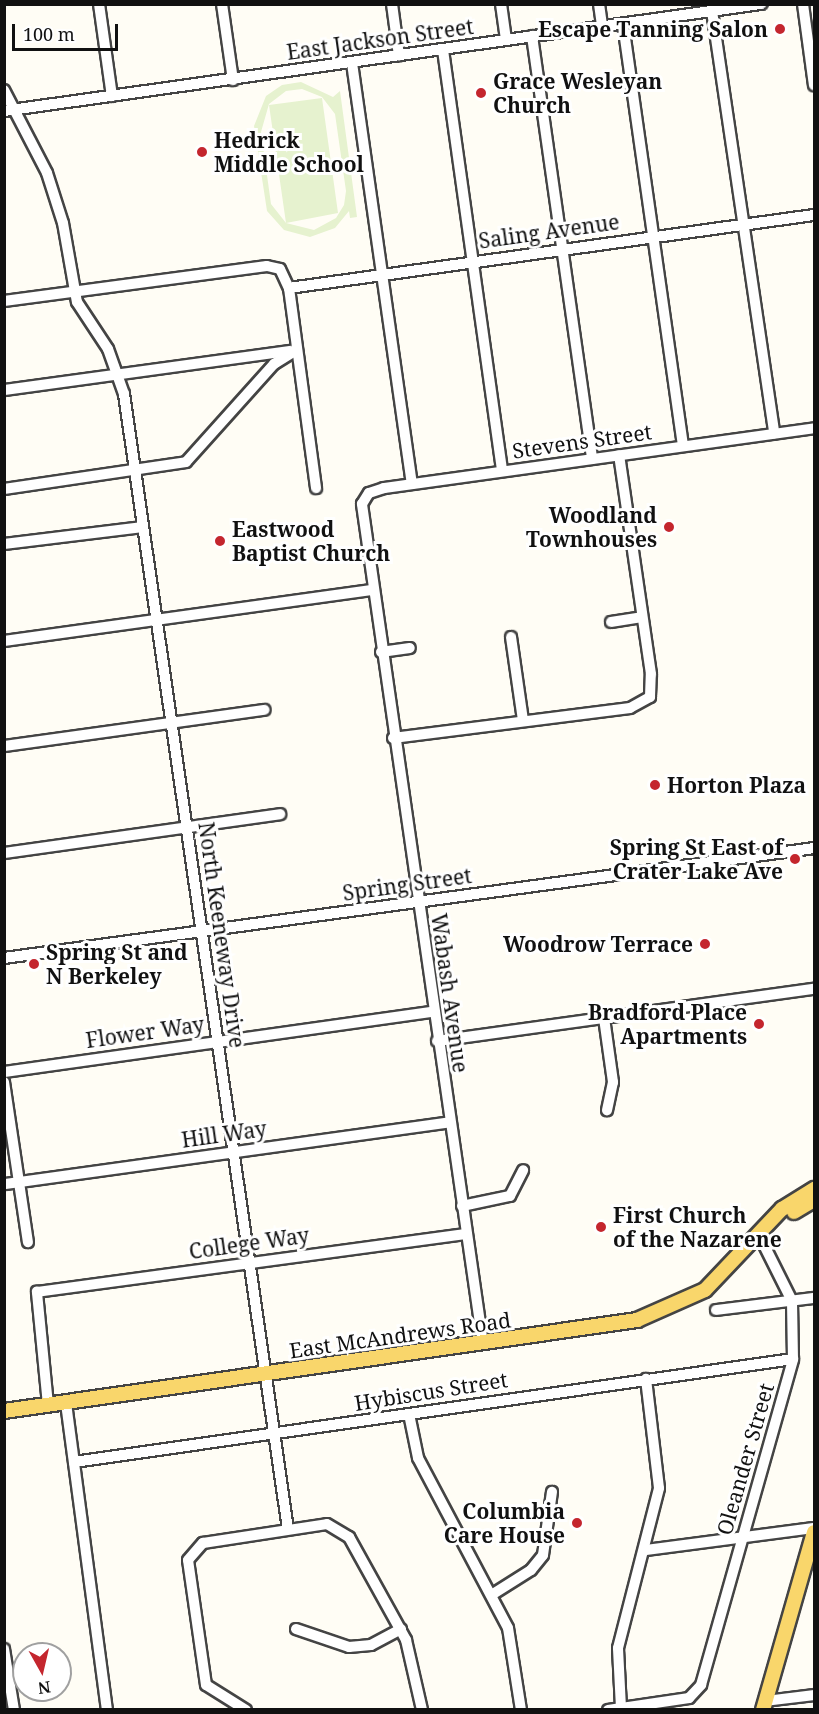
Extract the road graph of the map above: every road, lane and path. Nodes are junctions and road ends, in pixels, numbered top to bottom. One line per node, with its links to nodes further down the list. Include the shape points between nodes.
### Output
1 (99, 4): 19 (street)
2 (222, 4): 16 (street)
3 (392, 4): 14 (street)
4 (501, 4): 12 (street)
5 (599, 4): 10 (street)
6 (761, 4): 8 (street, East Jackson Street)
7 (803, 4): 17 (street)
8 (712, 11): 9 (street, East Jackson Street); 22 (street)
9 (622, 24): 10 (street, East Jackson Street); 23 (street)
10 (602, 26): 11 (street, East Jackson Street)
11 (532, 36): 12 (street, East Jackson Street); 24 (street)
12 (506, 40): 13 (street, East Jackson Street)
13 (443, 50): 14 (street, East Jackson Street); 25 (street)
14 (399, 56): 15 (street, East Jackson Street)
15 (352, 63): 16 (street, East Jackson Street); 26 (street)
16 (233, 80): 19 (street, East Jackson Street)
17 (814, 85)
18 (4, 90): 20 (street, North Keeneway Drive)
19 (112, 96): 20 (street, East Jackson Street)
20 (9, 110): 28 (street, North Keeneway Drive, via 55,194)
21 (814, 215): 22 (street, Saling Avenue)
22 (743, 225): 23 (street, Saling Avenue); 34 (street)
23 (652, 236): 24 (street, Saling Avenue); 35 (street)
24 (562, 250): 25 (street, Saling Avenue); 37 (street)
25 (471, 262): 26 (street, Saling Avenue); 39 (street)
26 (382, 274): 27 (street, Saling Avenue); 40 (street)
27 (289, 288): 28 (street, via 280,268); 30 (street)
28 (75, 291): 29 (street); 31 (street, North Keeneway Drive)
29 (4, 301)
30 (296, 350): 31 (street); 38 (street, via 274,364 186,462); 41 (street)
31 (118, 374): 32 (street); 38 (street, North Keeneway Drive)
32 (4, 390)
33 (814, 428): 34 (street, Stevens Street)
34 (774, 433): 35 (street, Stevens Street)
35 (683, 446): 36 (street, Stevens Street)
36 (619, 455): 37 (street, Stevens Street); 47 (street)
37 (592, 459): 39 (street, Stevens Street)
38 (135, 471): 42 (street); 44 (street, North Keeneway Drive)
39 (502, 471): 40 (street, Stevens Street)
40 (412, 484): 43 (street, Stevens Street, via 372,491)
41 (316, 488)
42 (4, 489)
43 (362, 504): 46 (street, Wabash Avenue)
44 (143, 527): 45 (street); 48 (street, North Keeneway Drive)
45 (4, 544)
46 (371, 590): 48 (street); 53 (street, Wabash Avenue)
47 (642, 617): 49 (street); 55 (street, via 650,697 630,708)
48 (157, 620): 51 (street); 56 (street, North Keeneway Drive)
49 (611, 622)
50 (511, 637): 55 (street)
51 (4, 641)
52 (410, 648): 53 (street)
53 (381, 652): 57 (street, Wabash Avenue)
54 (265, 710): 56 (street)
55 (523, 720): 57 (street)
56 (171, 723): 58 (street); 60 (street, North Keeneway Drive)
57 (393, 738): 63 (street, Wabash Avenue)
58 (4, 746)
59 (280, 814): 60 (street)
60 (187, 828): 62 (street); 64 (street, North Keeneway Drive)
61 (814, 848): 63 (street, Spring Street)
62 (4, 853)
63 (417, 902): 64 (street, Spring Street); 67 (street, Wabash Avenue)
64 (201, 931): 65 (street, Spring Street); 70 (street, North Keeneway Drive)
65 (4, 958)
66 (814, 989): 68 (street)
67 (433, 1012): 69 (street, Wabash Avenue); 70 (street, Flower Way)
68 (604, 1018): 69 (street); 73 (street, via 613,1082)
69 (437, 1041): 74 (street, Wabash Avenue)
70 (218, 1042): 71 (street, Flower Way); 75 (street, North Keeneway Drive)
71 (4, 1072)
72 (4, 1082): 77 (street)
73 (607, 1110)
74 (449, 1122): 75 (street, Hill Way); 81 (street, Wabash Avenue)
75 (234, 1152): 77 (street, Hill Way); 85 (street, North Keeneway Drive)
76 (523, 1170): 81 (street, via 510,1196)
77 (19, 1182): 78 (street, Hill Way); 84 (street)
78 (5, 1184)
79 (814, 1190): 82 (main road, East McAndrews Road, via 782,1209)
80 (814, 1200): 82 (main road, East McAndrews Road)
81 (462, 1206): 83 (street, Wabash Avenue)
82 (764, 1231): 87 (street, Oleander Street); 89 (main road, East McAndrews Road, via 718,1280 672,1308 611,1326)
83 (466, 1234): 85 (street, College Way); 89 (street, Wabash Avenue)
84 (28, 1242)
85 (251, 1263): 91 (street, North Keeneway Drive); 94 (street, College Way, via 37,1292)
86 (814, 1298): 87 (street)
87 (792, 1301): 88 (street); 90 (street, Oleander Street)
88 (716, 1311)
89 (483, 1344): 91 (main road, East McAndrews Road)
90 (794, 1359): 92 (street, Hybiscus Street); 102 (street, Oleander Street)
91 (265, 1375): 93 (main road, East McAndrews Road); 97 (street, North Keeneway Drive)
92 (646, 1379): 96 (street, Hybiscus Street); 103 (street, via 659,1475)
93 (66, 1402): 94 (main road, East McAndrews Road); 98 (street)
94 (48, 1405): 95 (main road, East McAndrews Road)
95 (4, 1411)
96 (409, 1414): 97 (street, Hybiscus Street); 104 (street, via 418,1458)
97 (274, 1434): 98 (street, Hybiscus Street); 100 (street, North Keeneway Drive)
98 (74, 1462): 112 (street)
99 (552, 1492): 104 (street, via 543,1555 531,1570)
100 (288, 1529): 106 (street, via 327,1524 343,1531); 113 (street, via 203,1543 188,1560 206,1685)
101 (814, 1530): 102 (street); 109 (main road)
102 (744, 1538): 103 (street); 110 (street, Oleander Street, via 694,1695)
103 (646, 1550): 110 (street, via 618,1648)
104 (493, 1594): 115 (street, via 508,1628)
105 (296, 1629): 106 (street, via 349,1647 371,1645)
106 (401, 1629): 114 (street, via 416,1666)
107 (5, 1657): 111 (street)
108 (814, 1695): 109 (street)
109 (764, 1705)
110 (621, 1708): 116 (street)
111 (14, 1710)
112 (107, 1710)
113 (246, 1710)
114 (422, 1710)
115 (520, 1710)
116 (608, 1710)

